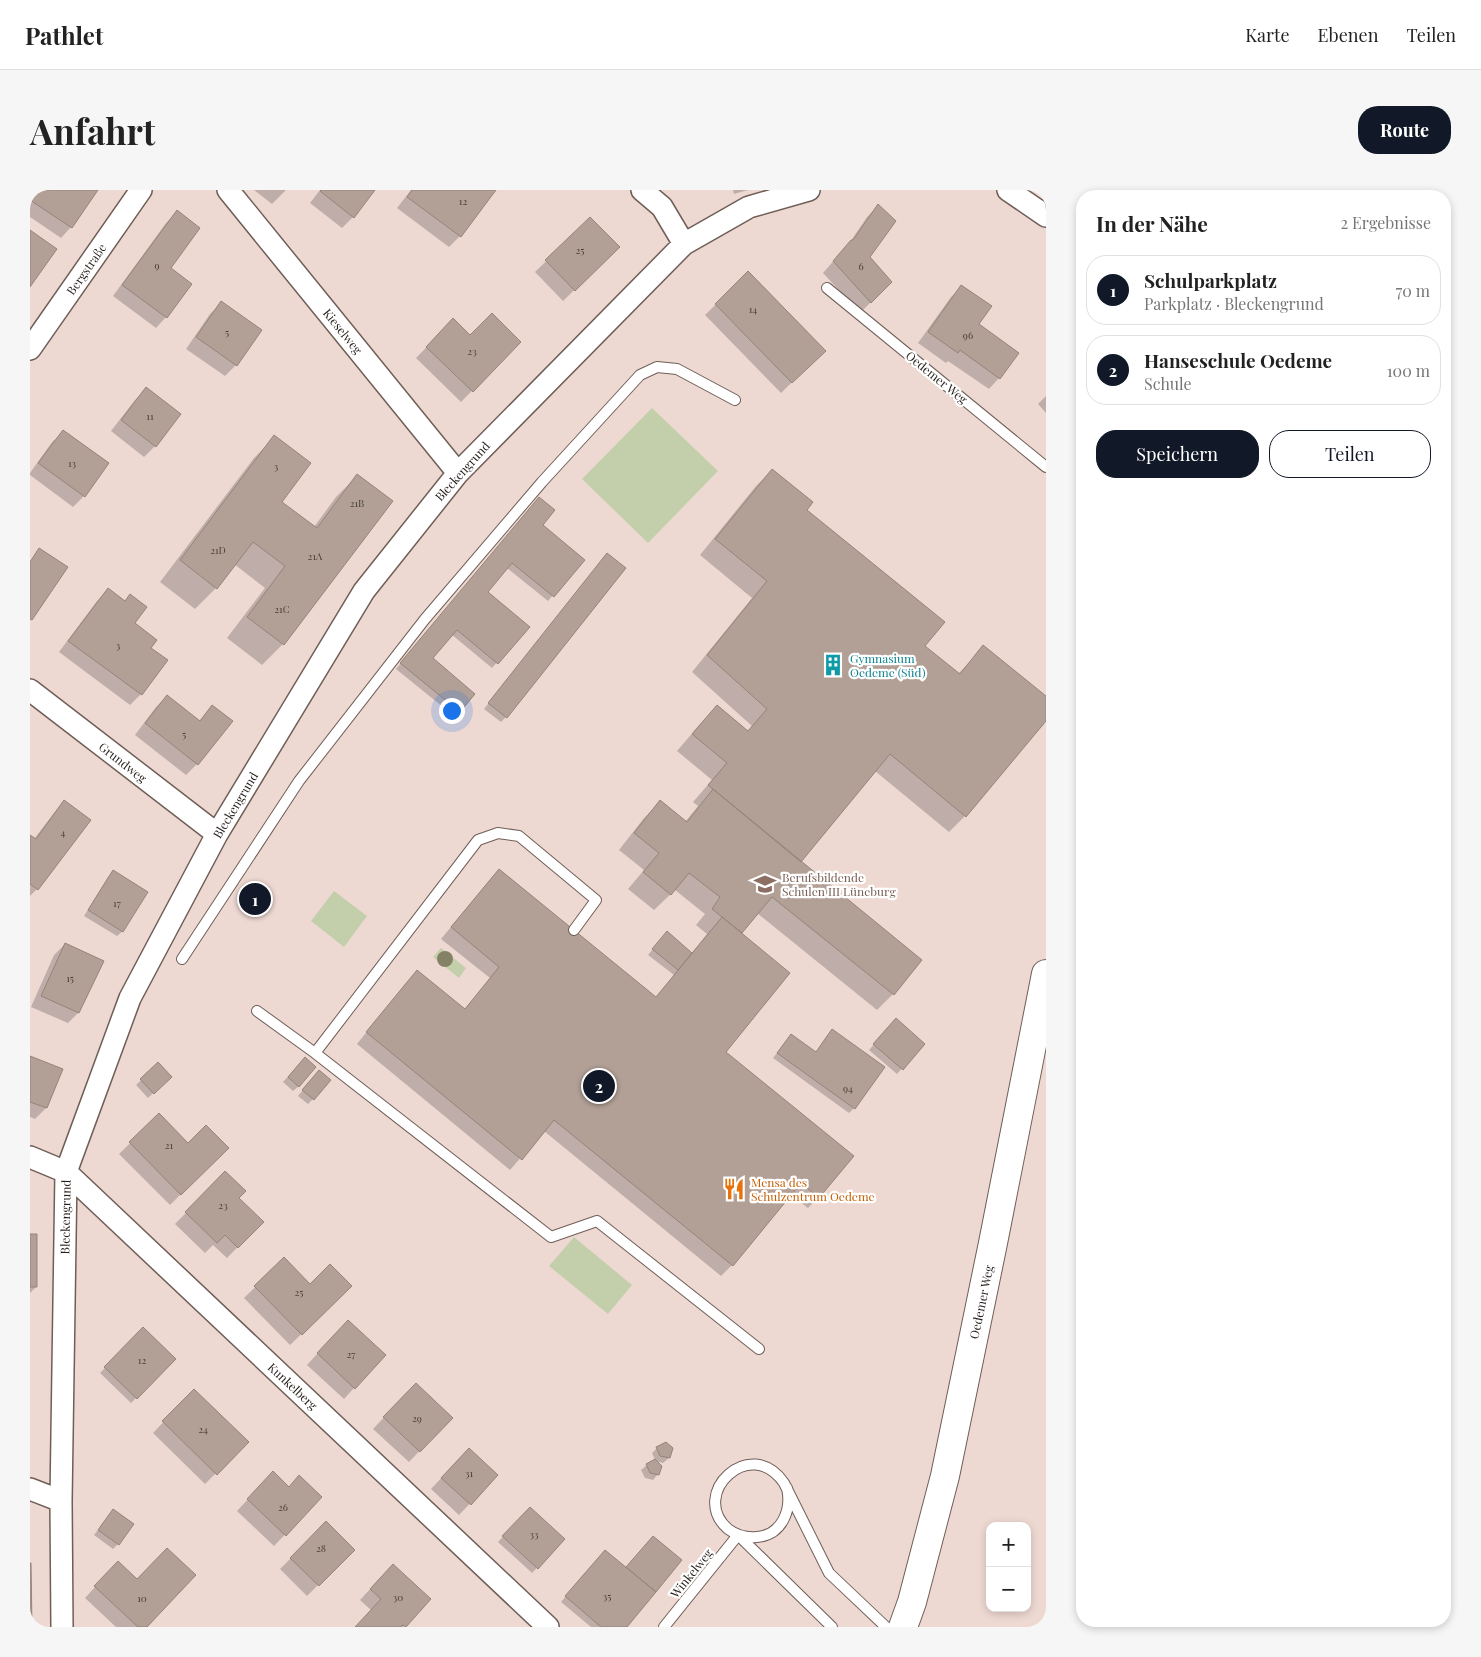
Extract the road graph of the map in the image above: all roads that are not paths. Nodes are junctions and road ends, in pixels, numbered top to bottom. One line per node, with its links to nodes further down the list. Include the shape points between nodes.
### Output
1 (141, 190): 9 (street, Bergstraße)
2 (228, 190): 12 (street, Kieselweg)
3 (642, 190): 7 (street, via 662,207)
4 (809, 190): 7 (street, Bleckengrund, via 749,207)
5 (1008, 190): 6 (street)
6 (1046, 216)
7 (684, 244): 12 (street, Bleckengrund)
8 (827, 288): 11 (lane, Oedemer Weg)
9 (30, 348)
10 (735, 400): 16 (lane, via 677,369 657,368 640,375 424,619 300,781)
11 (1046, 467)
12 (458, 473): 14 (street, Bleckengrund, via 364,591)
13 (30, 690): 14 (street, Grundweg)
14 (217, 834): 21 (street, Bleckengrund, via 130,998)
15 (574, 930): 19 (lane, via 596,900 519,836 498,833 478,840)
16 (182, 959)
17 (1046, 974): 32 (street, Oedemer Weg, via 945,1476)
18 (257, 1011): 19 (lane)
19 (315, 1053): 22 (lane, via 551,1237 598,1221)
20 (30, 1156): 21 (street, Kunkelberg)
21 (66, 1172): 25 (street, Bleckengrund); 28 (street, Kunkelberg)
22 (759, 1349)
23 (787, 1488): 26 (lane, via 788,1510 777,1528 764,1536); 26 (lane, via 776,1472 761,1465 746,1465 728,1473 717,1490 716,1505 724,1525); 31 (lane, via 829,1573)
24 (30, 1490): 25 (street)
25 (61, 1501): 27 (street, Bleckengrund)
26 (738, 1534): 29 (lane, Winkelweg); 30 (lane)
27 (62, 1627)
28 (548, 1627)
29 (664, 1627)
30 (832, 1627)
31 (886, 1627)
32 (903, 1627)

